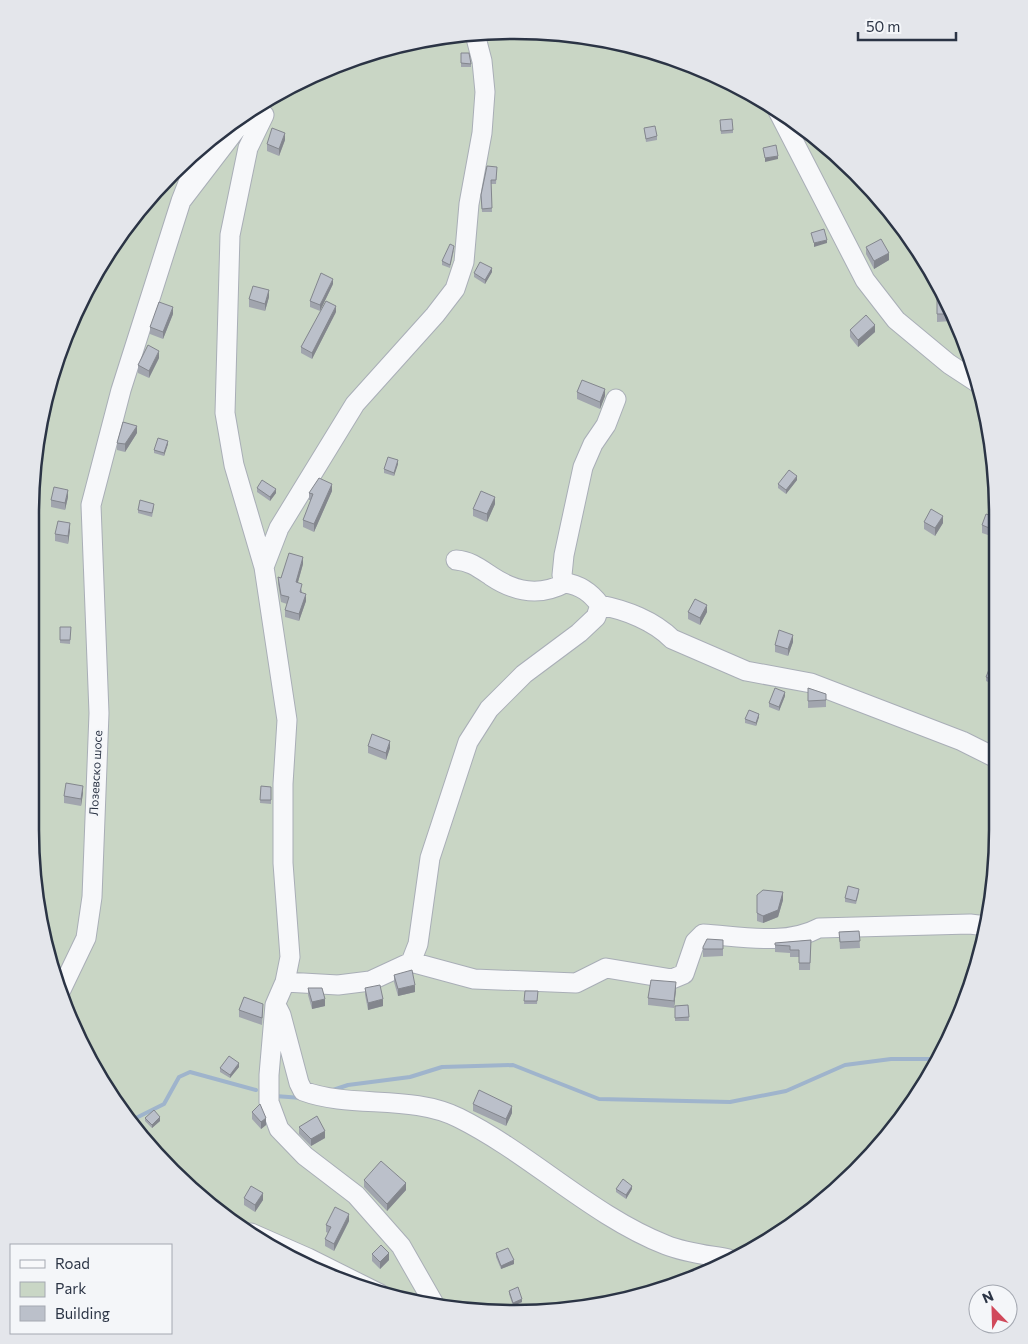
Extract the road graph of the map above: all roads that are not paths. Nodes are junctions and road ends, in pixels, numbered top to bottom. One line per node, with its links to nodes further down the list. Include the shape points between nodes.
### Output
1 (477, 41): 10 (street, via 485,92 482,134 469,204 464,262 455,289 355,404 279,528)
2 (261, 112): 10 (street, via 264,115 248,148 230,235 225,413 234,466)
3 (786, 125): 7 (street, via 865,280 896,320)
4 (236, 129): 6 (street)
5 (197, 161): 6 (street, Лозевско шосе)
6 (181, 201): 17 (street, Лозевско шосе, via 121,390 91,505 99,713 92,897 86,938)
7 (969, 377)
8 (616, 399): 11 (street, via 583,467 564,555 562,575)
9 (456, 560): 11 (street, via 467,561 501,582 526,591 551,590)
10 (264, 567): 16 (street, via 287,720 283,863 290,957)
11 (565, 583): 12 (street, via 577,585 593,596)
12 (600, 606): 13 (street, via 622,610 664,631 672,639 746,671 811,684); 15 (street, via 596,617 579,633 524,674 489,709 468,742 430,858 418,944)
13 (989, 756)
14 (979, 925): 15 (street, via 819,928 810,933 770,938 703,934 695,942 684,974 672,979 606,968 576,983 474,979)
15 (411, 962): 16 (street, via 370,981 338,985)
16 (284, 982): 18 (street)
17 (64, 983)
18 (275, 1005): 19 (street, via 281,1015 298,1083 303,1091 317,1096 429,1108 458,1117 623,1224 666,1245); 20 (street, via 269,1102 279,1129 305,1156 356,1195 401,1246)
19 (721, 1258)
20 (431, 1298)

